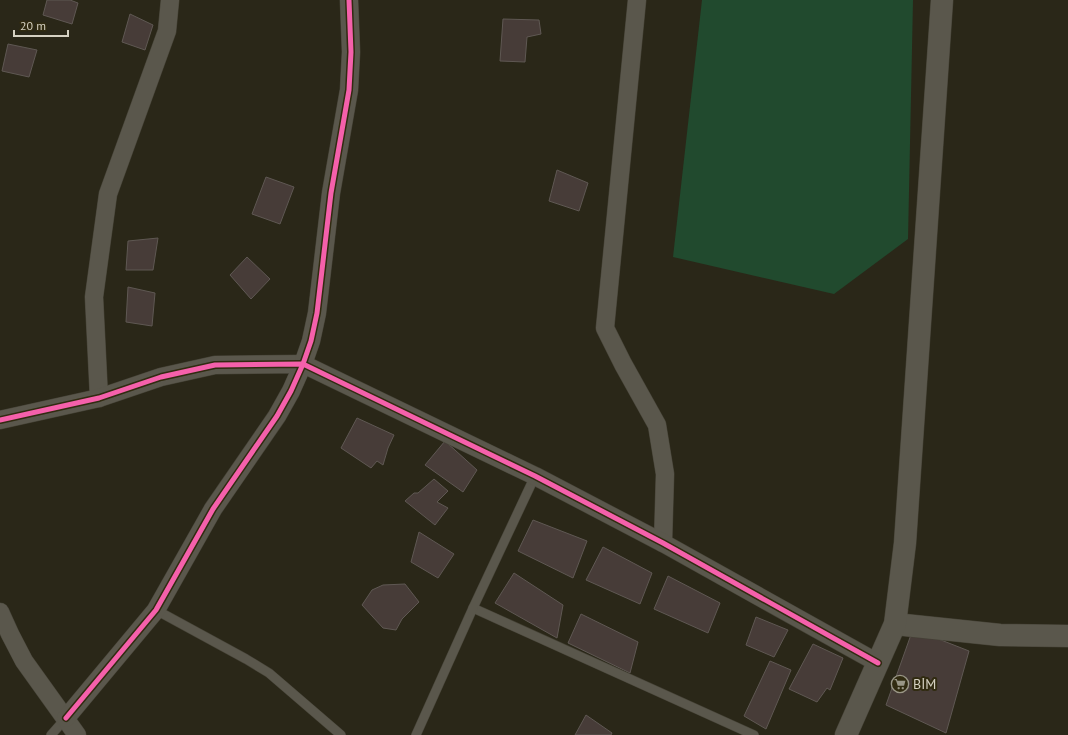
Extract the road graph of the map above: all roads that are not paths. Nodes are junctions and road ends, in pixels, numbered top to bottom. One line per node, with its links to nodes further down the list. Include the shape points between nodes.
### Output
1 (170, 0): 6 (street, via 167,31 108,194 94,297)
2 (349, 0): 5 (street, via 351,52 348,90 331,192 317,313)
3 (637, 0): 9 (street, via 605,328 657,425 665,474)
4 (942, 0): 13 (main road, via 906,535)
5 (303, 364): 6 (street, via 215,365 161,377); 8 (street); 11 (street, via 277,416 213,509)
6 (99, 398): 7 (street)
7 (0, 420)
8 (534, 476): 9 (street); 10 (lane)
9 (663, 543): 15 (street)
10 (472, 608): 20 (lane); 21 (lane)
11 (156, 610): 16 (street); 19 (lane, via 269,673)
12 (0, 612): 16 (street, via 24,661)
13 (895, 624): 14 (main road, via 1000,635); 15 (main road)
14 (1068, 636)
15 (878, 663): 22 (main road)
16 (66, 718): 17 (lane); 18 (street)
17 (51, 735)
18 (77, 735)
19 (342, 735)
20 (416, 735)
21 (754, 735)
22 (846, 735)

